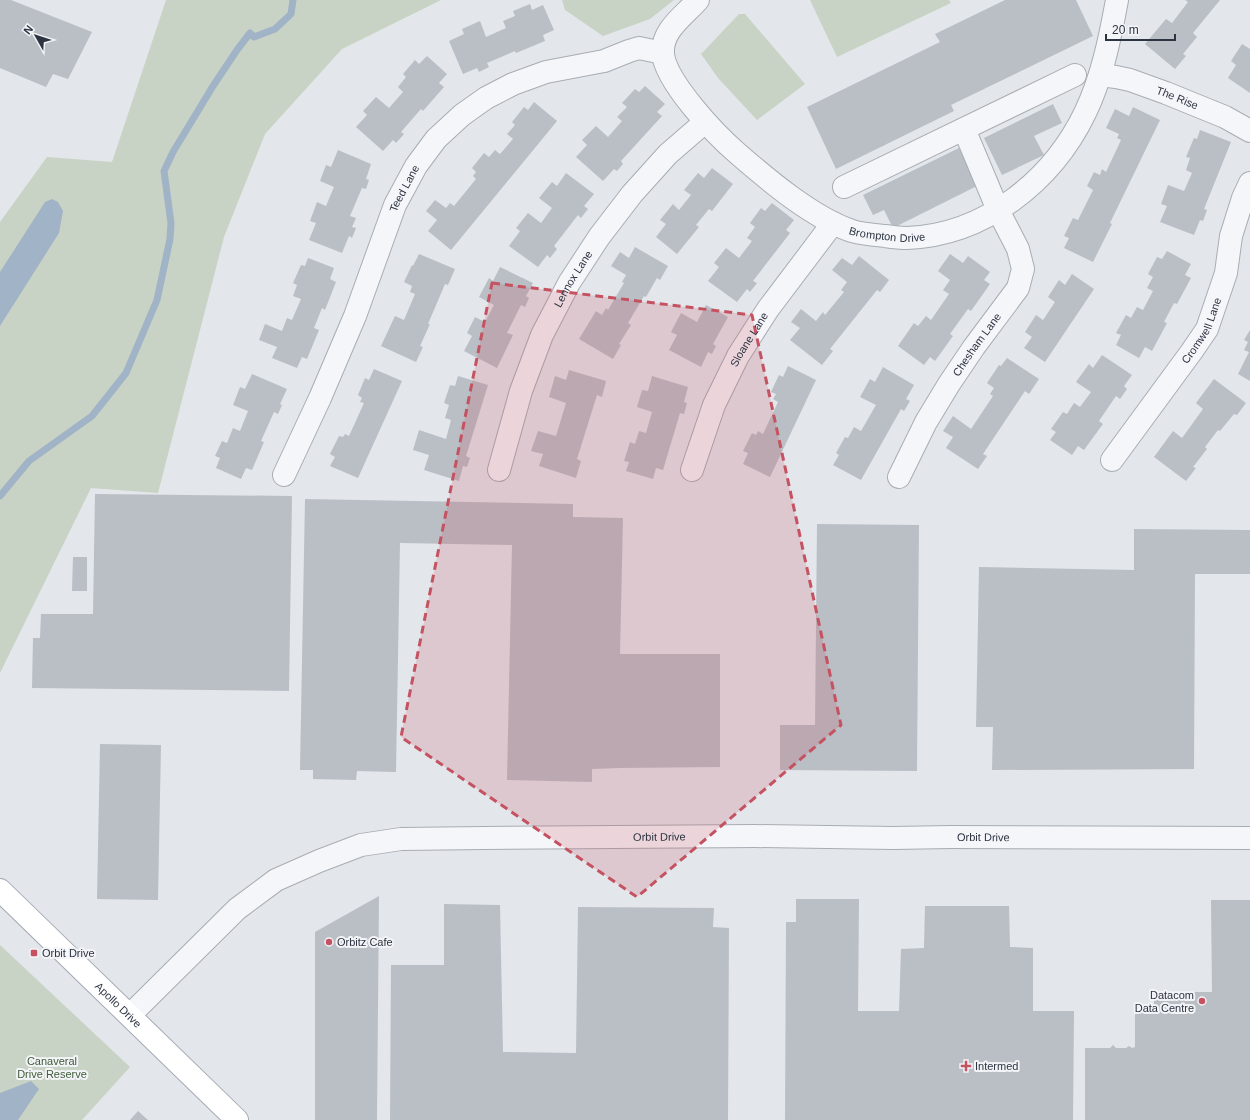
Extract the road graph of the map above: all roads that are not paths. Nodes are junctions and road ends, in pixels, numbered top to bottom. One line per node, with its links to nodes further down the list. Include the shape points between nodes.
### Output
1 (698, 0): 3 (street, via 669,30)
2 (1117, 0): 5 (street, Brompton Drive)
3 (663, 53): 6 (street, Brompton Drive, via 674,79); 16 (street, Teed Lane, via 640,48 604,61 546,72 513,84 486,98 462,115 436,139 416,166 395,205 355,316)
4 (1075, 75): 7 (street)
5 (1100, 75): 8 (street, The Rise, via 1130,80 1166,93 1225,117); 11 (street, Brompton Drive, via 1085,112 1071,138 1054,161 1037,180)
6 (706, 122): 12 (street, Brompton Drive, via 775,185); 14 (street, Lennox Lane, via 668,154 632,194 569,282 542,335 520,391)
7 (964, 129): 10 (street); 11 (street, Chesham Lane)
8 (1250, 131)
9 (1250, 183): 13 (street, Cromwell Lane, via 1231,236 1226,273 1207,329)
10 (844, 187)
11 (998, 210): 12 (street, Brompton Drive, via 978,220 931,236 880,236 854,231); 17 (street, Chesham Lane, via 1018,249 1023,269 1018,288 949,384 926,422)
12 (833, 223): 15 (street, Sloane Lane, via 768,310 738,356 714,404)
13 (1112, 460)
14 (499, 470)
15 (692, 470)
16 (284, 475)
17 (899, 477)
18 (1250, 838): 20 (street, Orbit Drive, via 572,837 401,839 361,844 276,880 237,909)
19 (0, 890): 20 (main road, Apollo Drive)
20 (130, 1015): 21 (main road, Apollo Drive)
21 (237, 1120)

